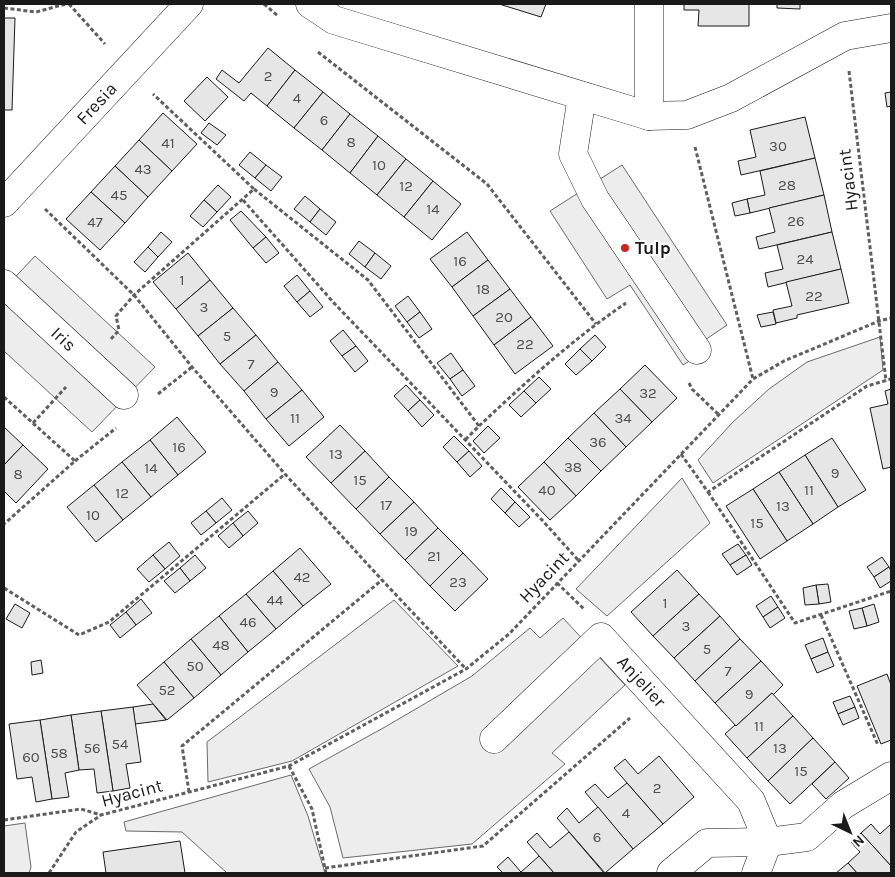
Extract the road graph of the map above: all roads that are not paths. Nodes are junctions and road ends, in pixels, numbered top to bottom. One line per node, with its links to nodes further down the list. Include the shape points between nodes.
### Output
1 (189, 4): 7 (street, Fresia)
2 (310, 4): 5 (street, via 334,20)
3 (648, 4): 6 (street)
4 (891, 28): 6 (street, via 845,36 730,98 687,115)
5 (582, 96): 6 (street); 9 (street, via 573,154 595,199)
6 (649, 116)
7 (12, 194)
8 (4, 284): 10 (street, Iris)
9 (697, 350)
10 (124, 395)
11 (494, 739): 13 (street, Anjelier, via 601,637 751,801)
12 (891, 776): 13 (street, via 843,805 807,837)
13 (768, 842): 14 (street, via 707,843); 15 (street)
14 (671, 873)
15 (756, 873)

